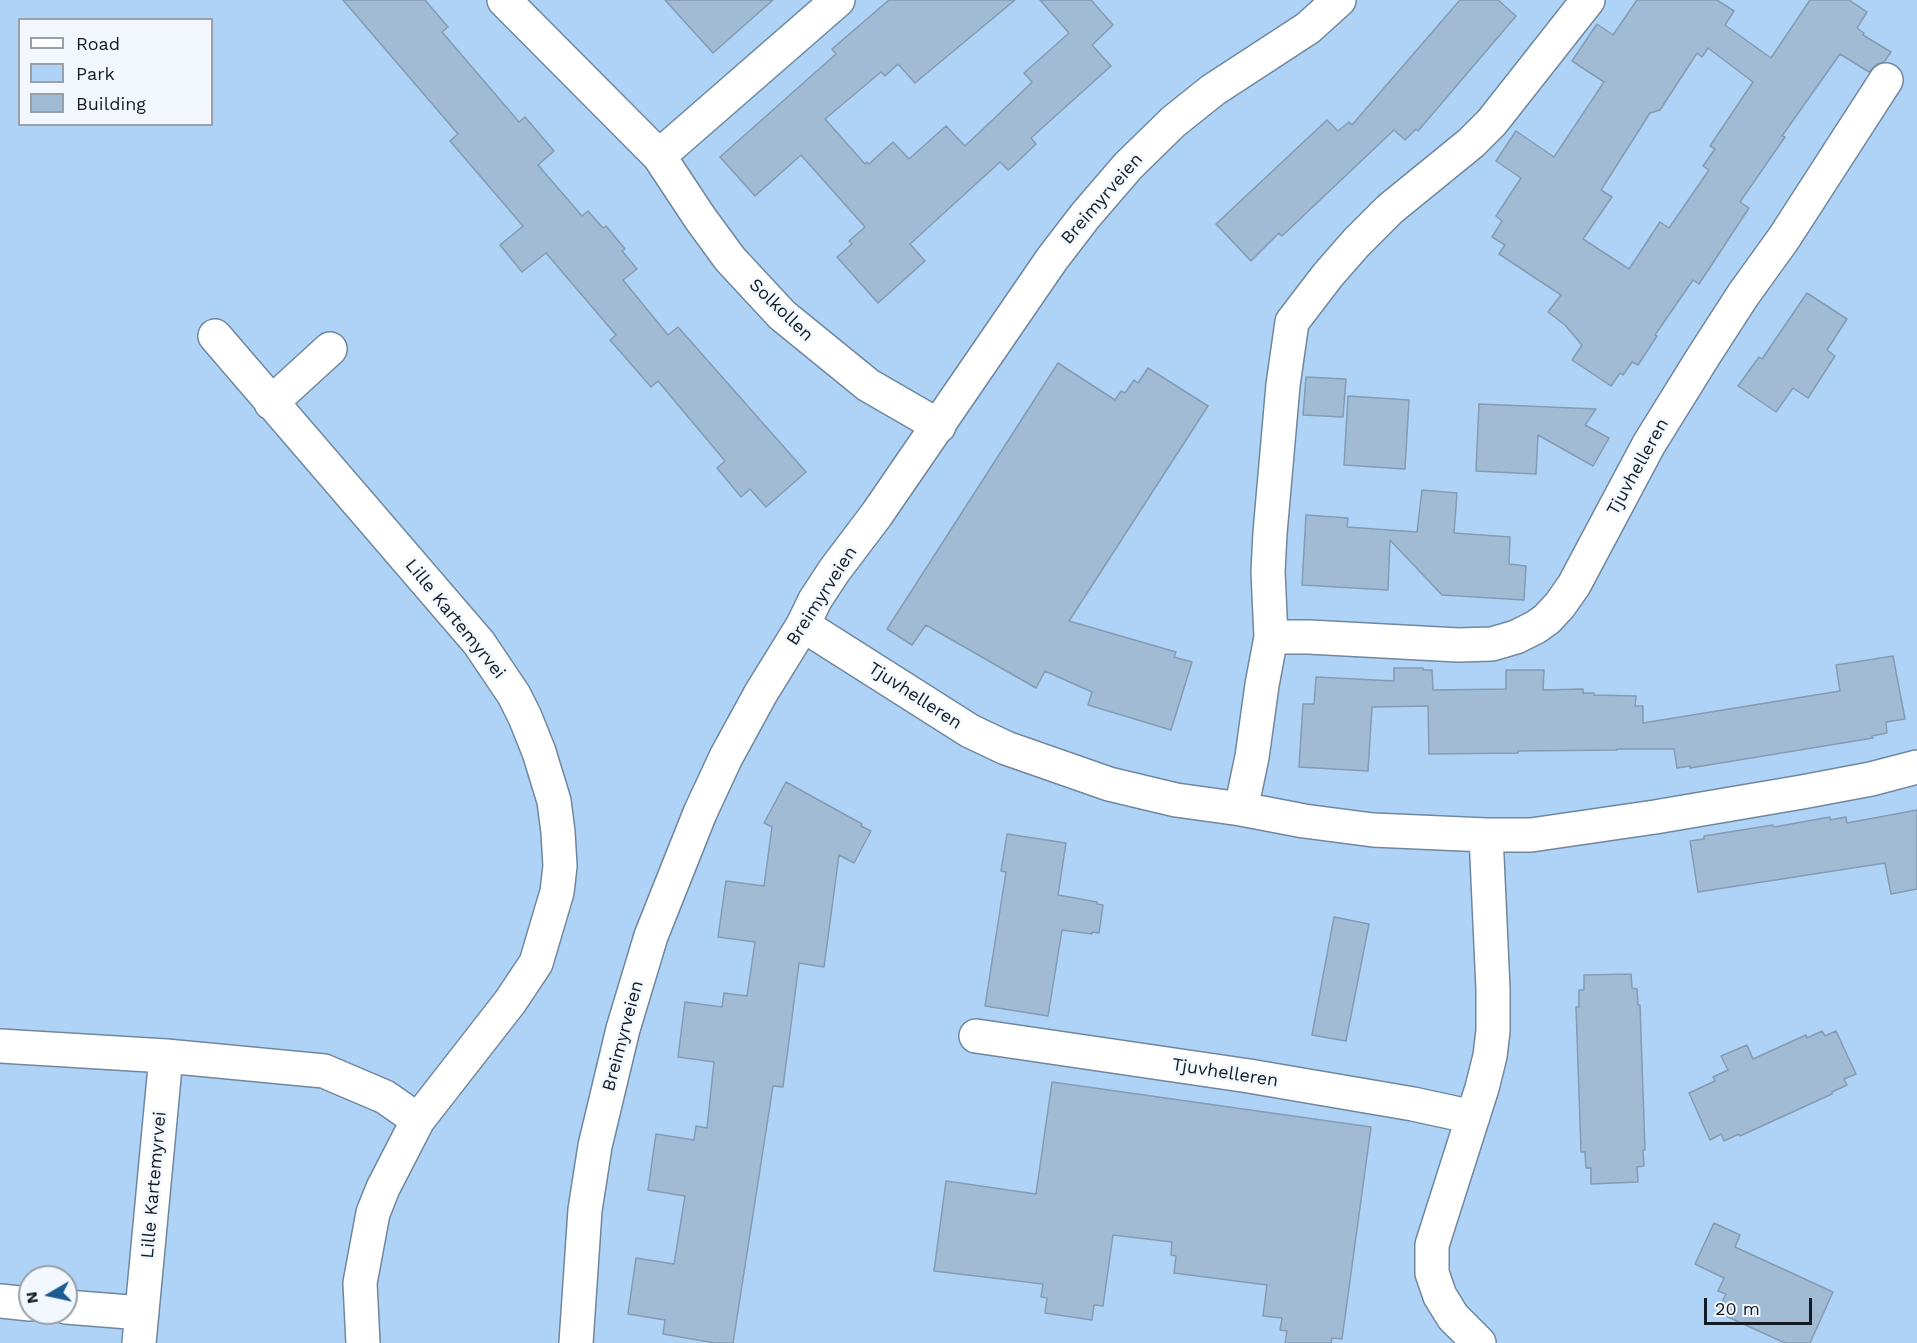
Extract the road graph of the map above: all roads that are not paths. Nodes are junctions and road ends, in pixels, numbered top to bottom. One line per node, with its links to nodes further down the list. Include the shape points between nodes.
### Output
1 (504, 0): 6 (street, Solkollen)
2 (838, 0): 6 (street)
3 (1339, 0): 10 (street, Breimyrveien, via 1308,28 1213,90 1128,166 1052,259)
4 (1588, 0): 12 (street, via 1492,122 1356,243 1292,322 1269,533)
5 (1886, 80): 12 (street, Tjuvhelleren, via 1703,357 1650,444 1574,585 1547,619 1516,637 1492,644)
6 (659, 156): 10 (street, Solkollen, via 730,259 782,315 868,385)
7 (215, 336): 9 (street, Lille Kartemyrvei)
8 (330, 349): 9 (street)
9 (271, 403): 20 (street, Lille Kartemyrvei, via 479,644 525,717 554,801 560,866 557,892 536,963)
10 (939, 426): 11 (street, Breimyrveien, via 814,600)
11 (803, 626): 14 (street, Tjuvhelleren, via 970,731 1006,748 1110,784 1176,800); 26 (street, Breimyrveien, via 726,757 651,936 623,1029 595,1146 585,1210)
12 (1271, 637): 14 (street)
13 (1917, 767): 15 (street, Tjuvhelleren, via 1836,786 1655,817 1531,835)
14 (1240, 809): 15 (street, Tjuvhelleren, via 1373,830)
15 (1486, 836): 19 (street, via 1493,1031)
16 (976, 1036): 19 (street, Tjuvhelleren, via 1249,1076)
17 (0, 1046): 18 (street)
18 (166, 1056): 20 (street, via 324,1071 385,1097); 24 (street, Lille Kartemyrvei)
19 (1473, 1117): 27 (street, via 1432,1245 1432,1273 1453,1317)
20 (418, 1120): 25 (street, Lille Kartemyrvei, via 373,1213 360,1282)
21 (0, 1301): 22 (street)
22 (18, 1303)
23 (78, 1310): 24 (street, Lille Kartemyrvei)
24 (141, 1328)
25 (363, 1343)
26 (576, 1343)
27 (1479, 1343)

